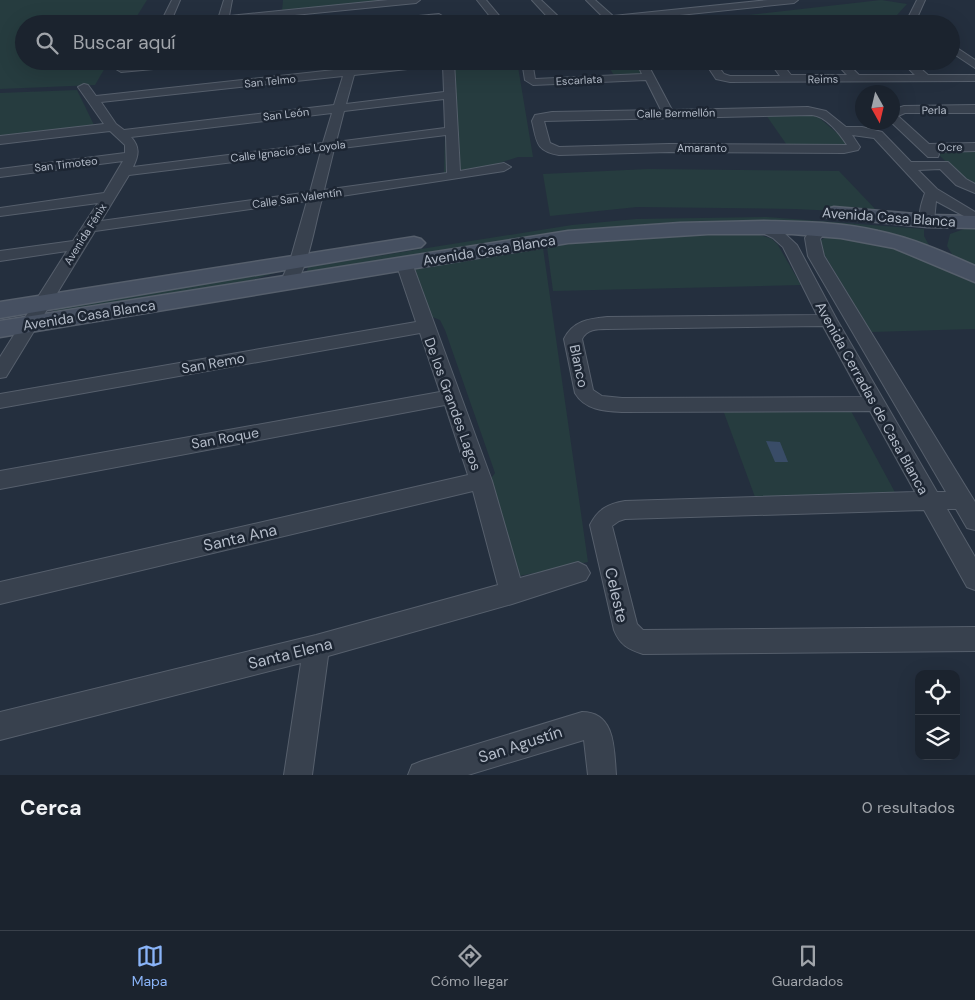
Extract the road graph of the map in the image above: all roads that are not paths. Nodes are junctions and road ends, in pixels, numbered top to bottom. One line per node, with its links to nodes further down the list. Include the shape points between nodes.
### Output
1 (176, 0): 11 (street)
2 (228, 0): 12 (street)
3 (416, 0): 13 (street)
4 (481, 0): 14 (street)
5 (536, 0): 15 (street)
6 (590, 0): 16 (street)
7 (794, 0): 10 (street)
8 (921, 0): 18 (street)
9 (648, 5): 10 (street)
10 (658, 14): 17 (street)
11 (169, 15)
12 (224, 15)
13 (247, 15)
14 (493, 15)
15 (552, 15)
16 (607, 15)
17 (649, 15)
18 (914, 15)
19 (960, 53): 20 (street)
20 (975, 65)
21 (318, 70): 41 (street, San Telmo, via 88,93)
22 (347, 70): 36 (street)
23 (449, 70): 35 (street)
24 (528, 70): 30 (street, Escarlata, via 533,82)
25 (645, 70): 30 (street)
26 (715, 70): 34 (street, Reims, via 724,78)
27 (781, 70): 34 (street)
28 (848, 70): 31 (street)
29 (916, 70): 32 (street)
30 (648, 77): 39 (street)
31 (856, 78): 32 (street, Reims); 34 (street, Reims)
32 (925, 78): 33 (street, Reims)
33 (975, 78)
34 (788, 79)
35 (450, 95): 36 (street, San León); 42 (street)
36 (338, 107): 41 (street, San León); 45 (street)
37 (975, 109): 38 (street, Perla)
38 (900, 112)
39 (668, 113): 43 (street, Calle Bermellón, via 814,112 824,114); 47 (street, Calle Bermellón, via 540,118 544,145)
40 (900, 122): 48 (street)
41 (117, 130): 44 (street, San León); 50 (street, via 131,144)
42 (452, 131): 45 (street, Calle Ignacio de Loyola); 56 (street)
43 (848, 139): 47 (street, Amaranto); 49 (street, via 879,136)
44 (0, 140)
45 (329, 146): 54 (street, Calle Ignacio de Loyola); 59 (street)
46 (975, 147): 48 (street, Ocre)
47 (552, 150)
48 (929, 151): 49 (street, Ocre)
49 (898, 155): 52 (street)
50 (132, 156): 54 (street, Avenida Fénix); 55 (street, San Timoteo)
51 (944, 165): 52 (street); 57 (street, via 964,185)
52 (908, 166): 58 (street)
53 (504, 167): 56 (street, Calle San Valentín)
54 (124, 172): 60 (street, Avenida Fénix)
55 (0, 173)
56 (454, 176): 59 (street, Calle San Valentín)
57 (975, 189)
58 (932, 192): 62 (street); 63 (street)
59 (316, 195): 64 (street, Calle San Valentín); 71 (street)
60 (108, 197): 61 (street); 64 (street, Avenida Fénix)
61 (0, 212)
62 (975, 220): 63 (street, Avenida Casa Blanca)
63 (927, 221): 71 (street, Avenida Casa Blanca, via 807,212 625,213); 73 (street, via 933,240)
64 (90, 227): 67 (street, Avenida Fénix)
65 (761, 227): 66 (street, Avenida Casa Blanca); 69 (street, Avenida Cerradas de Casa Blanca, via 784,239); 72 (street, Avenida Casa Blanca, via 638,231 568,238)
66 (820, 230): 70 (street, via 812,238); 73 (street, Avenida Casa Blanca, via 891,240)
67 (79, 244): 68 (street); 79 (street, Avenida Fénix)
68 (0, 256)
69 (794, 256): 70 (street); 77 (street, Avenida Cerradas de Casa Blanca)
70 (816, 256): 76 (street, Avenida Cerradas de Casa Blanca)
71 (298, 261): 75 (street); 79 (street, Avenida Casa Blanca)
72 (404, 263): 75 (street, Avenida Casa Blanca); 81 (street, De los Grandes Lagos)
73 (950, 263): 74 (street, Avenida Casa Blanca)
74 (975, 275)
75 (288, 283): 79 (street, Avenida Casa Blanca)
76 (836, 287): 77 (street); 87 (street, Avenida Cerradas de Casa Blanca)
77 (811, 288): 80 (street, Avenida Cerradas de Casa Blanca)
78 (0, 310): 79 (street, Avenida Casa Blanca)
79 (36, 314): 82 (street, Avenida Casa Blanca); 83 (street, Avenida Fénix)
80 (819, 320): 86 (street, Avenida Cerradas de Casa Blanca); 86 (street, Blanco, via 600,323 582,326 573,339 584,393 598,403)
81 (426, 326): 84 (street, De los Grandes Lagos); 85 (street, San Remo)
82 (0, 329)
83 (0, 372)
84 (451, 397): 89 (street, San Roque); 90 (street, De los Grandes Lagos)
85 (0, 401)
86 (875, 404): 88 (street, Avenida Cerradas de Casa Blanca)
87 (928, 442): 88 (street); 91 (street, Avenida Cerradas de Casa Blanca)
88 (898, 444): 92 (street, Avenida Cerradas de Casa Blanca)
89 (0, 480)
90 (481, 481): 96 (street, Santa Ana); 97 (street, De los Grandes Lagos)
91 (963, 500): 92 (street); 93 (street, Avenida Cerradas de Casa Blanca)
92 (921, 502): 95 (street, Avenida Cerradas de Casa Blanca); 98 (street, Celeste, via 625,510 612,513 601,525 626,630 634,639 657,642)
93 (975, 521)
94 (578, 573): 97 (street, Santa Elena)
95 (975, 579)
96 (0, 593)
97 (512, 593): 99 (street, Santa Elena)
98 (975, 639)
99 (316, 647): 100 (street, Santa Elena); 101 (street)
100 (0, 726)
101 (298, 775)
102 (422, 775): 103 (street, San Agustín, via 572,727 591,726 597,734)
103 (602, 775)

